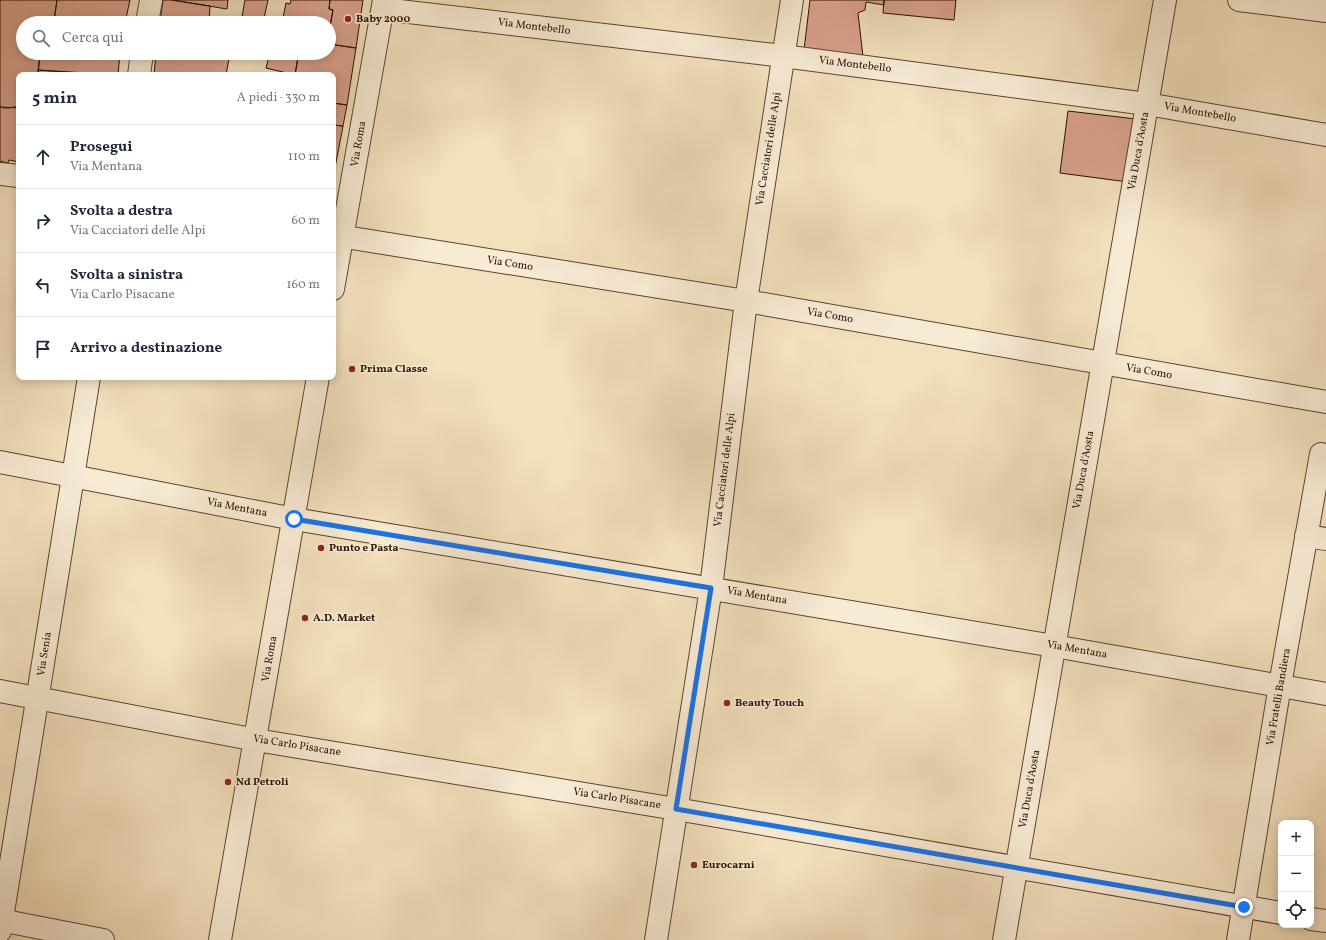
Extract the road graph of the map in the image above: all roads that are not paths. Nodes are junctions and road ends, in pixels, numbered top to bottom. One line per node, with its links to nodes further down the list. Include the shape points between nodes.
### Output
1 (151, 0): 7 (street)
2 (792, 0): 8 (street, Via Cacciatori delle Alpi)
3 (1165, 0): 11 (street, Via Duca d'Aosta)
4 (1239, 0): 6 (street)
5 (384, 5): 8 (street, Via Montebello); 15 (street, Via Roma)
6 (1326, 10)
7 (148, 16)
8 (784, 56): 11 (street, Via Montebello); 17 (street, Via Cacciatori delle Alpi)
9 (141, 60): 10 (street)
10 (139, 72)
11 (1147, 104): 12 (street, Via Montebello); 18 (street, Via Duca d'Aosta)
12 (1326, 135)
13 (0, 174): 14 (street)
14 (16, 176)
15 (337, 236): 16 (street, Via Roma); 17 (street, Via Como)
16 (336, 249)
17 (746, 301): 18 (street, Via Como); 27 (street, Via Cacciatori delle Alpi)
18 (1102, 364): 21 (street, Via Como); 28 (street, Via Duca d'Aosta)
19 (89, 380): 24 (street, Via Senia)
20 (317, 380): 25 (street, Via Roma)
21 (1326, 402)
22 (1321, 454): 26 (street, Via Fratelli Bandiera)
23 (0, 462): 24 (street, Via Mentana)
24 (74, 476): 25 (street, Via Mentana); 32 (street, Via Senia)
25 (294, 519): 27 (street, Via Mentana); 33 (street, Via Roma)
26 (1316, 537): 29 (street, Via Fratelli Bandiera)
27 (711, 588): 28 (street, Via Mentana); 34 (street, Via Cacciatori delle Alpi)
28 (1054, 646): 29 (street, Via Mentana); 35 (street, Via Duca d'Aosta)
29 (1280, 685): 31 (street, Via Mentana); 36 (street, Via Fratelli Bandiera)
30 (0, 691): 32 (street, Via Carlo Pisacane)
31 (1326, 694)
32 (38, 697): 33 (street, Via Carlo Pisacane); 40 (street, Via Senia)
33 (256, 740): 34 (street, Via Carlo Pisacane); 42 (street, Via Roma)
34 (676, 809): 35 (street, Via Carlo Pisacane); 43 (street, Via Cacciatori delle Alpi)
35 (1017, 868): 36 (street, Via Carlo Pisacane); 44 (street, Via Duca d'Aosta)
36 (1244, 907): 37 (street, Via Carlo Pisacane); 45 (street, Via Fratelli Bandiera)
37 (1278, 913)
38 (1314, 919): 39 (street)
39 (1326, 921)
40 (1, 923): 41 (street)
41 (103, 940)
42 (220, 940)
43 (656, 940)
44 (1004, 940)
45 (1238, 940)

